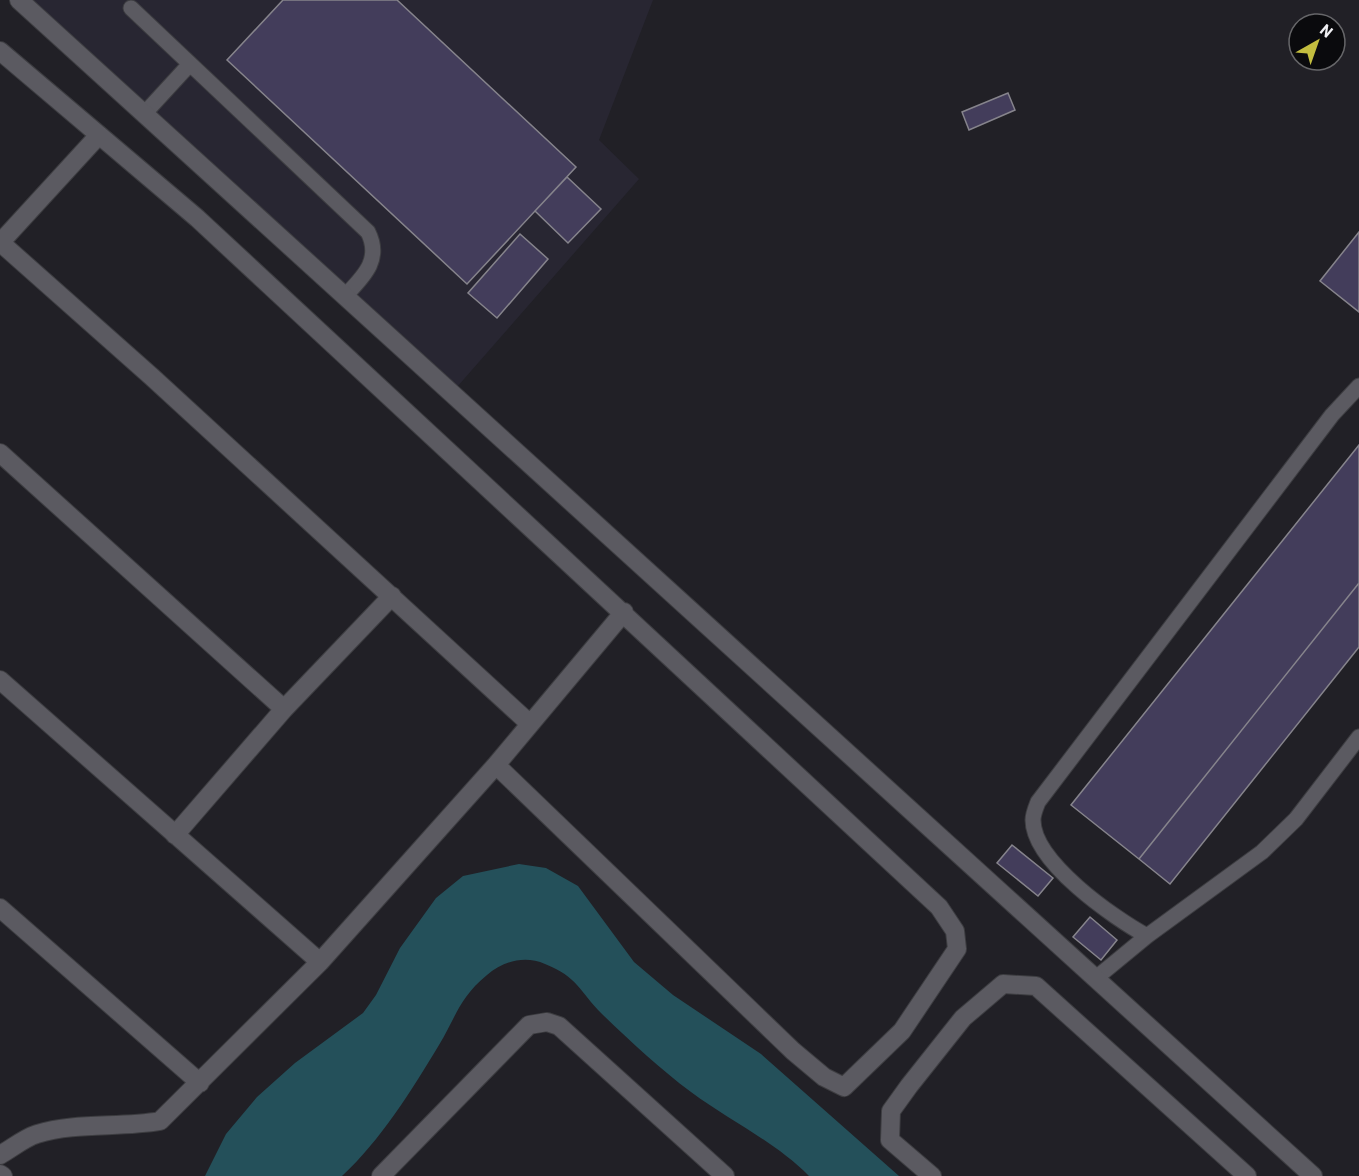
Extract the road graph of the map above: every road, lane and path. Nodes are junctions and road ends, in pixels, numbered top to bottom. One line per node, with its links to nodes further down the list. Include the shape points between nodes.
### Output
1 (20, 0): 5 (street)
2 (131, 8): 4 (lane)
3 (0, 51): 6 (street)
4 (189, 65): 5 (lane); 8 (lane, via 368,232 374,243 370,269)
5 (144, 114): 8 (street)
6 (99, 135): 7 (street); 12 (street, via 197,218)
7 (0, 243): 11 (street)
8 (345, 296): 22 (street)
9 (1359, 386): 20 (lane, via 1332,415 1038,802 1033,820 1040,845 1062,872 1124,924)
10 (0, 453): 14 (street)
11 (392, 596): 14 (street); 15 (street)
12 (624, 612): 15 (street); 17 (street, via 939,907 956,931 957,949 902,1031 844,1087 824,1077)
13 (0, 680): 18 (street)
14 (284, 709): 18 (street)
15 (529, 723): 17 (street)
16 (1359, 737): 20 (lane, via 1296,819 1262,852)
17 (496, 765): 21 (street)
18 (175, 835): 21 (street)
19 (0, 908): 23 (street)
20 (1147, 936): 22 (lane)
21 (320, 963): 23 (street)
22 (1096, 978): 29 (street)
23 (200, 1083): 24 (street, via 160,1121 36,1134)
24 (0, 1155)
25 (381, 1176): 26 (street, via 529,1025 547,1022 559,1026)
26 (725, 1176)
27 (932, 1176): 28 (street, via 890,1140 891,1111 963,1018 1003,984 1036,986)
28 (1247, 1176)
29 (1313, 1176)

